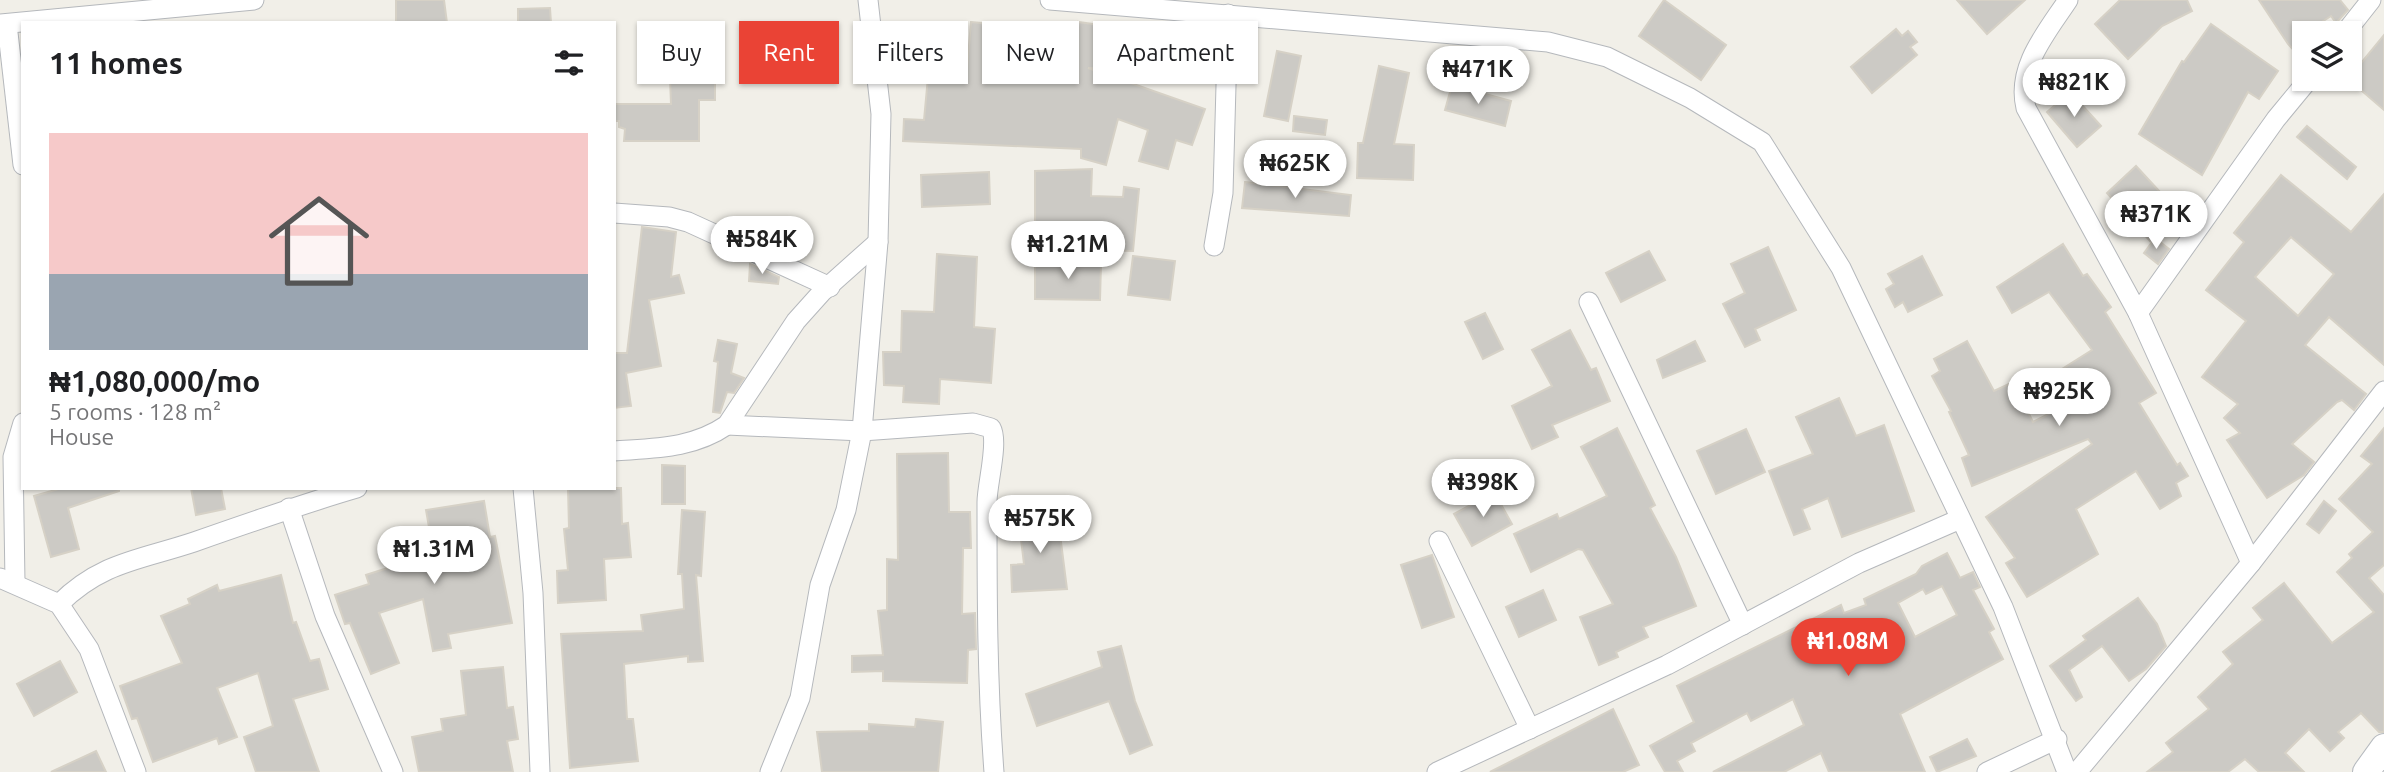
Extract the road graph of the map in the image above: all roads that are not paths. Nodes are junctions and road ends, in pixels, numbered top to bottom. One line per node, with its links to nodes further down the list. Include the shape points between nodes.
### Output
1 (254, 0): 6 (street)
2 (868, 0): 15 (street, via 881,114)
3 (1050, 0): 7 (street)
4 (2068, 0): 19 (street, via 2033,52 2025,102)
5 (2371, 0): 9 (street)
6 (212, 2): 8 (street)
7 (1228, 14): 16 (street, via 1223,193); 28 (street, via 1548,42 1607,57 1690,98 1762,142 1841,268)
8 (32, 21)
9 (2354, 21)
10 (21, 22): 11 (street)
11 (3, 24): 13 (street)
12 (2299, 91): 19 (street)
13 (21, 151)
14 (616, 213): 17 (street, via 688,222)
15 (878, 242): 17 (street); 23 (street)
16 (1214, 246)
17 (830, 287): 21 (street, via 796,321)
18 (1589, 302): 33 (street)
19 (2138, 313): 30 (street)
20 (2384, 391): 30 (street)
21 (727, 425): 23 (street); 24 (street, via 681,446)
22 (21, 430): 31 (street, via 13,457)
23 (862, 431): 40 (street, via 846,510 820,586 800,698); 41 (street, via 973,423 994,433 987,495 987,678)
24 (616, 451)
25 (350, 490): 27 (street)
26 (523, 490): 39 (street, via 533,593)
27 (289, 508): 32 (street, via 107,568); 38 (street, via 325,616)
28 (1960, 519): 33 (street, via 1859,564); 35 (street, via 2003,607)
29 (1439, 541): 34 (street)
30 (2251, 563): 45 (street)
31 (8, 580): 32 (street)
32 (59, 604): 37 (street, via 89,649)
33 (1743, 625): 34 (street)
34 (1530, 729): 42 (street)
35 (2057, 739): 43 (street); 44 (street)
36 (2384, 747): 46 (street)
37 (136, 772)
38 (393, 772)
39 (540, 772)
40 (770, 772)
41 (994, 772)
42 (1437, 772)
43 (1987, 772)
44 (2067, 772)
45 (2077, 772)
46 (2365, 772)

